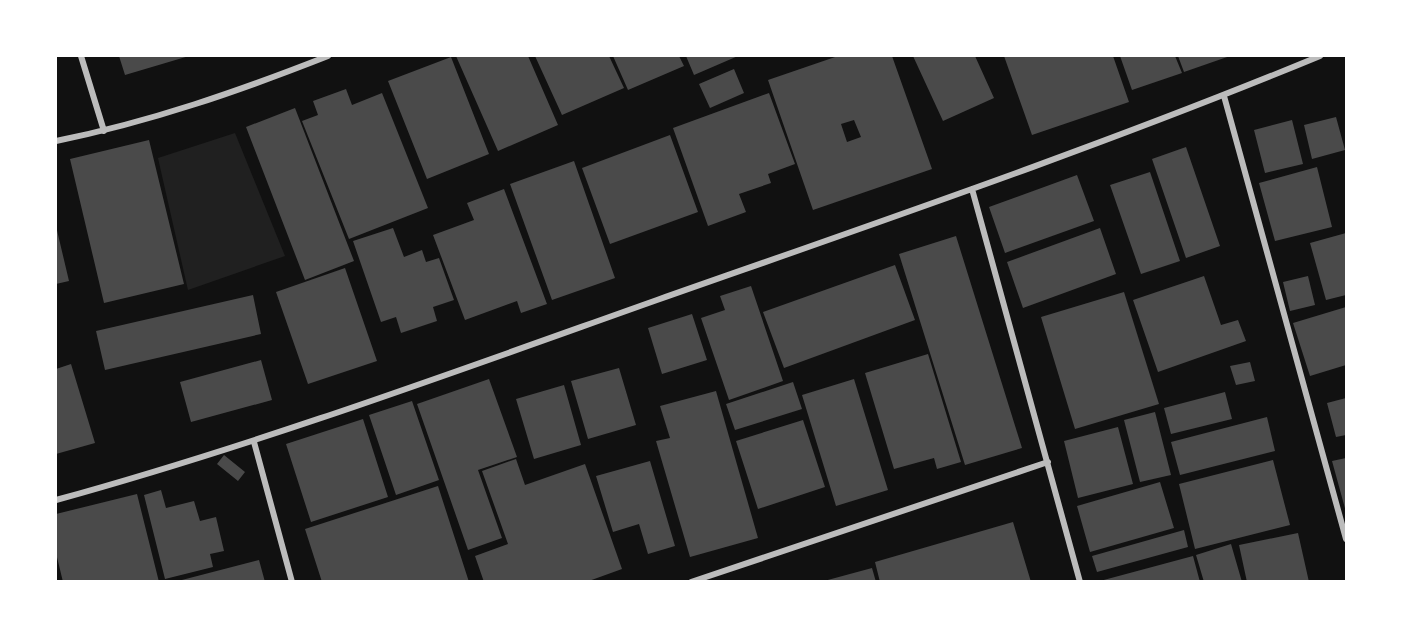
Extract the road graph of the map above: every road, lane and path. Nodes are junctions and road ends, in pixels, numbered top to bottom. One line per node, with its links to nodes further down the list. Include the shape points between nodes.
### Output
1 (81, 56): 5 (street)
2 (328, 56): 5 (street, via 206,102)
3 (1320, 56): 4 (street)
4 (1224, 96): 7 (street); 11 (street)
5 (104, 131): 6 (street)
6 (56, 141)
7 (972, 189): 8 (street); 9 (street)
8 (254, 442): 10 (street); 12 (street)
9 (1048, 462): 13 (street); 14 (street)
10 (56, 500)
11 (1347, 539)
12 (292, 582)
13 (691, 582)
14 (1080, 582)

